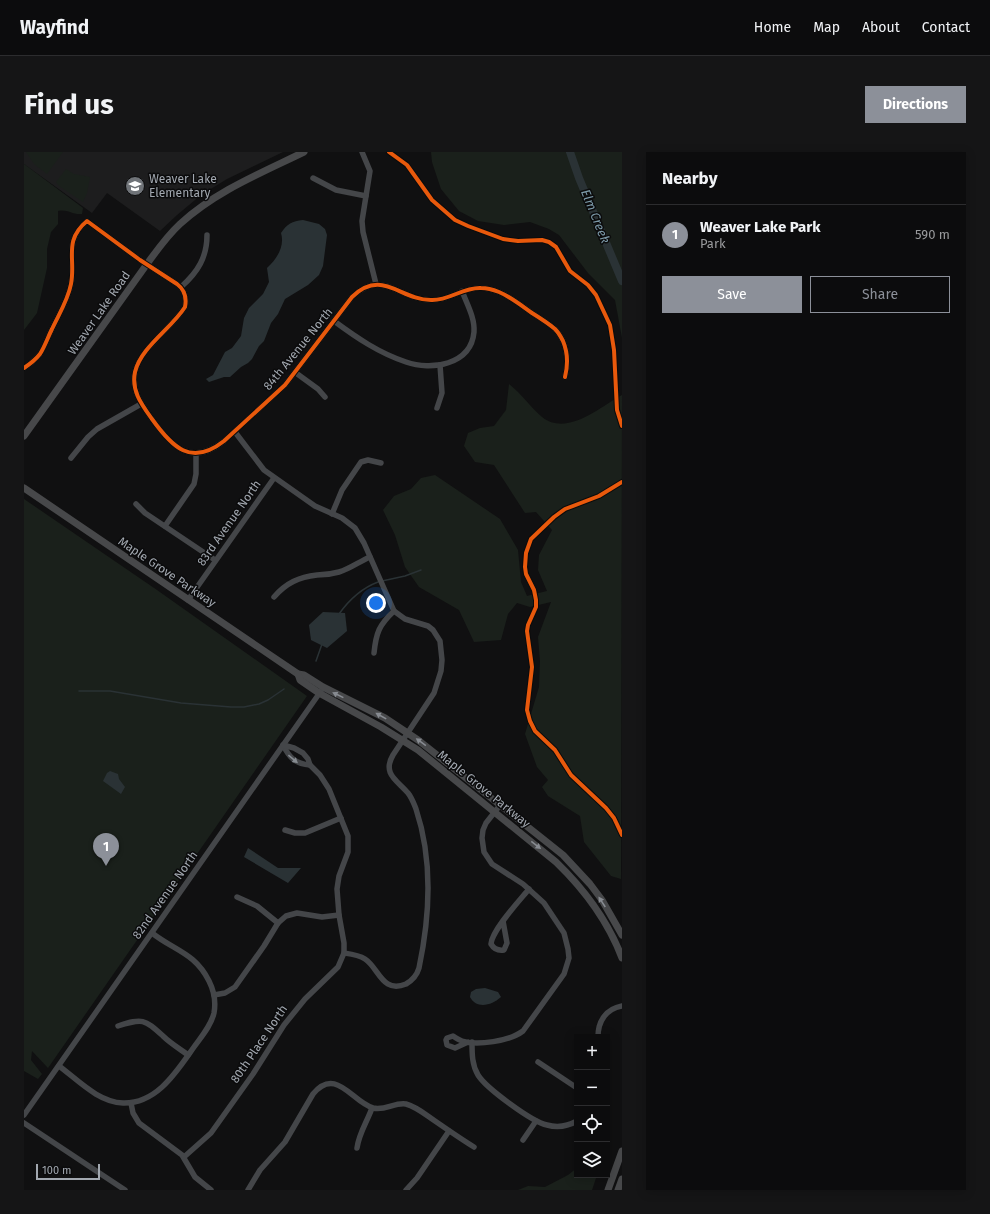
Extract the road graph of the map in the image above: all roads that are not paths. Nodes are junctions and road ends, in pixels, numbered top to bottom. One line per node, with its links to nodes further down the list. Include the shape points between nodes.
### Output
1 (304, 152): 6 (main road, Weaver Lake Road, via 237,185 204,205 179,225)
2 (362, 152): 4 (street, via 370,171)
3 (314, 178): 4 (street, via 336,190)
4 (366, 196): 7 (street, via 363,232)
5 (207, 235): 8 (street, via 201,264)
6 (146, 264): 8 (street); 12 (street, via 87,221 75,236 72,245 72,283 66,301 40,353); 19 (main road, Weaver Lake Road)
7 (376, 284): 9 (street, via 431,300); 10 (street, 84th Avenue North, via 357,293)
8 (181, 287): 16 (street, via 186,297 185,307 137,366 135,390)
9 (462, 292): 11 (street, via 474,323 473,339 467,350 458,358); 14 (street, via 481,288 500,292 555,329 565,348 568,365)
10 (334, 321): 11 (street, via 366,344 398,359 422,366); 13 (street, 84th Avenue North)
11 (440, 365): 17 (street, via 442,393)
12 (24, 368)
13 (296, 373): 15 (street); 18 (street, 84th Avenue North)
14 (565, 377)
15 (325, 397)
16 (142, 404): 20 (street, via 170,442 182,450); 21 (street, via 97,429)
17 (437, 408)
18 (235, 432): 20 (street, 84th Avenue North, via 217,447); 23 (street, via 257,462)
19 (24, 436)
20 (196, 453): 27 (street, via 194,484)
21 (71, 458)
22 (381, 463): 26 (street, via 368,460 361,462 342,490)
23 (274, 478): 26 (street, via 315,506); 29 (street, 83rd Avenue North)
24 (24, 488): 31 (main road, Maple Grove Parkway)
25 (136, 504): 27 (street)
26 (332, 514): 28 (street, via 355,528)
27 (165, 526): 29 (street)
28 (370, 557): 30 (street, via 338,573 296,580 283,588); 32 (street)
29 (215, 560): 31 (street, 83rd Avenue North)
30 (274, 598)
31 (188, 600): 34 (main road, Maple Grove Parkway, via 298,674 300,680)
32 (394, 611): 33 (street, via 379,628); 35 (street, via 405,619 422,623 433,630 442,648 441,670 434,693)
33 (374, 653)
34 (321, 690): 35 (main road, Maple Grove Parkway, one-way to 34, via 370,710); 36 (main road, Maple Grove Parkway); 37 (street, 82nd Avenue North)
35 (408, 732): 36 (street); 39 (main road, Maple Grove Parkway, one-way to 35)
36 (403, 740): 40 (main road, Maple Grove Parkway); 50 (street, via 391,759 389,770 392,778 409,794 413,802 425,855 428,877 427,923 419,968 413,979 395,986 382,980 365,959)
37 (283, 745): 38 (street, via 302,753); 38 (street, one-way to 38, via 292,759 299,764); 48 (street, 82nd Avenue North)
38 (310, 765): 41 (street, via 325,782)
39 (501, 804): 40 (street); 49 (main road, Maple Grove Parkway, one-way to 39, via 602,900 576,869)
40 (495, 812): 43 (street, via 483,830 484,852 492,864); 51 (main road, Maple Grove Parkway, one-way to 51, via 570,875 594,905)
41 (340, 818): 42 (street, via 305,833); 45 (street, via 346,828 349,844 339,876)
42 (285, 830)
43 (529, 889): 46 (street); 63 (street, via 544,903 567,941 568,962 564,974 523,1031 505,1040 470,1042 475,1068 484,1083)
44 (238, 897): 47 (street, via 257,906)
45 (338, 915): 47 (street, via 322,917 297,913 286,916); 50 (street)
46 (503, 921): 46 (street, via 491,944 500,950 504,950 507,942)
47 (278, 923): 52 (street, via 235,987 225,993)
48 (152, 933): 52 (street, via 197,962); 58 (street, 82nd Avenue North)
49 (622, 935)
50 (344, 953): 71 (street, 80th Place North, via 338,967 305,999 284,1025 211,1133)
51 (622, 958)
52 (214, 995): 56 (street, via 211,1022)
53 (622, 1006): 55 (street, via 612,1008 604,1016)
54 (118, 1026): 56 (street, via 137,1021 149,1024)
55 (598, 1034)
56 (188, 1055): 60 (street, via 174,1076 155,1093)
57 (538, 1062): 59 (street)
58 (59, 1066): 60 (street, via 101,1097); 62 (street, 82nd Avenue North)
59 (574, 1086)
60 (131, 1103): 71 (street, via 139,1123)
61 (372, 1108): 66 (street, via 383,1109 397,1104 410,1105); 69 (street, via 359,1136); 75 (street, via 341,1087 332,1084 319,1088 288,1138 260,1170)
62 (24, 1115)
63 (536, 1121): 64 (street, via 556,1127); 67 (street)
64 (574, 1122)
65 (24, 1123): 73 (street)
66 (450, 1131): 68 (street); 76 (street)
67 (523, 1140)
68 (474, 1147)
69 (357, 1148)
70 (622, 1151): 77 (main road)
71 (184, 1157): 74 (street, via 195,1177)
72 (622, 1179): 78 (main road)
73 (125, 1190)
74 (211, 1190)
75 (248, 1190)
76 (406, 1190)
77 (608, 1190)
78 (618, 1190)

